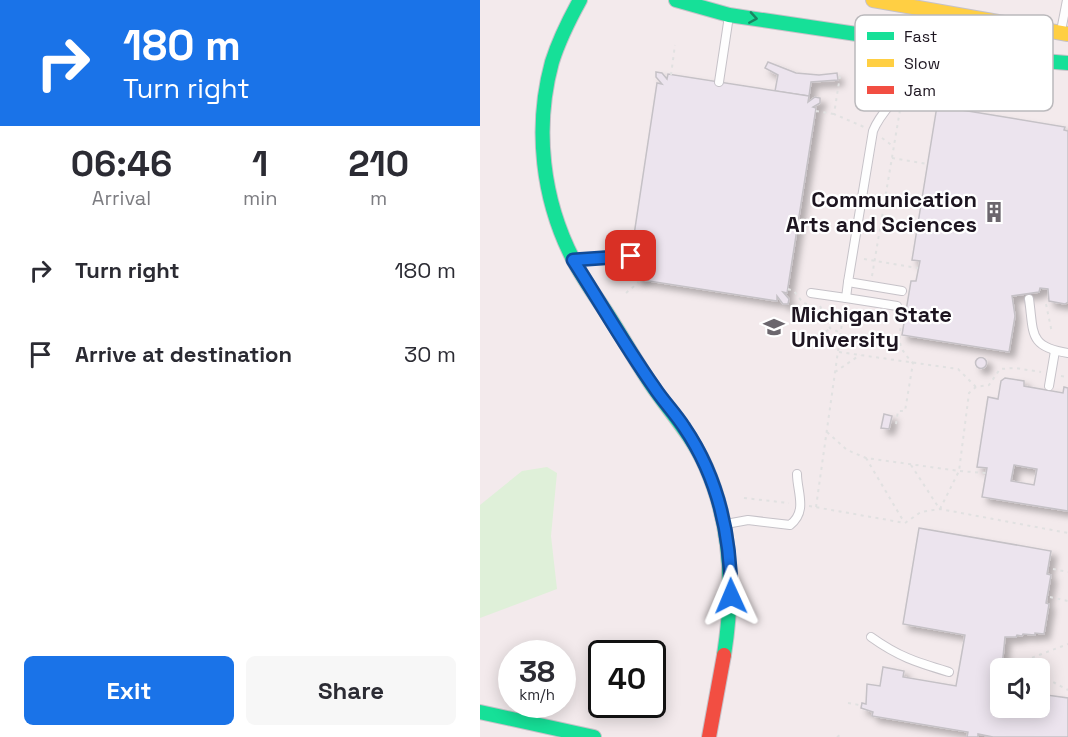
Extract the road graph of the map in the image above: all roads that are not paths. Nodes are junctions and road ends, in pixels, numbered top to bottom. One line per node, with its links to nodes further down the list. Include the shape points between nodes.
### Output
1 (580, 0): 15 (street, via 555,51 542,118 548,188)
2 (676, 0): 6 (street)
3 (732, 0): 6 (street)
4 (873, 0): 7 (street)
5 (1067, 0): 9 (lane)
6 (729, 15): 8 (street, one-way to 8); 12 (lane)
7 (902, 15)
8 (855, 22)
9 (1064, 34)
10 (1053, 62): 11 (street)
11 (1068, 63)
12 (719, 82)
13 (885, 111): 16 (lane, via 873,131)
14 (631, 256): 15 (lane)
15 (573, 260): 26 (street, via 654,389 693,443 715,489)
16 (848, 282): 17 (lane); 19 (lane)
17 (902, 291)
18 (811, 293): 19 (lane)
19 (846, 298): 21 (lane)
20 (1029, 298): 22 (lane, via 1034,336 1039,344)
21 (897, 306)
22 (1055, 351): 23 (lane); 24 (lane)
23 (1068, 353)
24 (1049, 386)
25 (797, 474): 26 (lane, via 801,504 790,525 748,520)
26 (725, 524): 31 (street, via 731,608)
27 (871, 637): 28 (lane, via 889,651)
28 (949, 672)
29 (480, 712): 30 (street)
30 (594, 737)
31 (709, 737)

